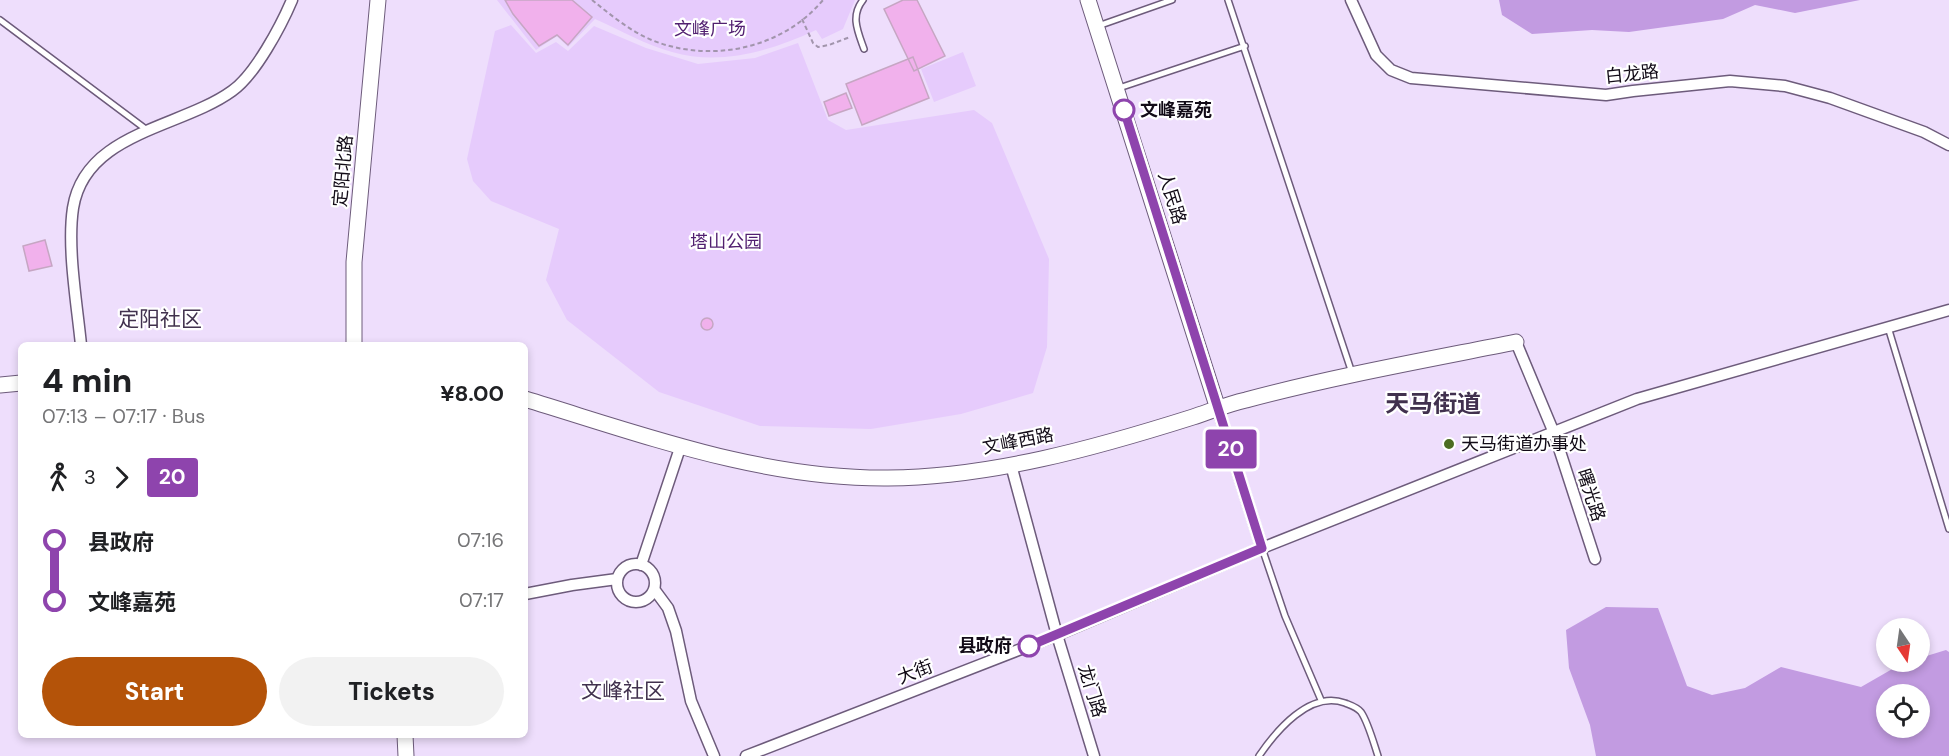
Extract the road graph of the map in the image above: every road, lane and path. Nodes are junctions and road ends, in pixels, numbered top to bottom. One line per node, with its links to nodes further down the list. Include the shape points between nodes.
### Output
1 (292, 0): 17 (street, via 261,58 234,90)
2 (378, 0): 22 (street, 定阳北路, via 354,262)
3 (592, 0): 10 (path, via 652,40 688,51 724,52 760,44)
4 (823, 0): 10 (path)
5 (863, 0): 13 (lane, via 855,21)
6 (1088, 0): 12 (street, 人民路)
7 (1172, 0): 12 (lane)
8 (1228, 0): 14 (lane)
9 (1351, 0): 18 (street, 白龙路, via 1376,55 1391,70 1411,78 1606,96 1730,81 1785,86 1830,98)
10 (802, 20): 13 (path, via 818,46)
11 (0, 21): 17 (lane)
12 (1097, 27): 16 (street, 人民路)
13 (859, 33): 15 (lane)
14 (1245, 46): 16 (lane); 24 (lane)
15 (864, 49)
16 (1117, 88): 28 (street, 人民路)
17 (148, 130): 21 (street, via 110,151 91,168 73,208)
18 (1949, 145)
19 (1949, 310): 20 (street, 大街)
20 (1888, 327): 29 (street, 大街, via 1637,399); 32 (lane)
21 (81, 342)
22 (354, 342)
23 (1516, 342): 24 (street, 文峰西路); 29 (street, 曙光路)
24 (1352, 374): 28 (street, 文峰西路)
25 (18, 383): 26 (street)
26 (0, 385)
27 (528, 400): 30 (street, 文峰西路)
28 (1218, 409): 31 (street, 文峰西路); 33 (street)
29 (1554, 433): 33 (street, 大街); 34 (street, 曙光路)
30 (680, 448): 31 (street, 文峰西路, via 767,467 848,476 888,478); 35 (street)
31 (1011, 465): 39 (street, 龙门路)
32 (1949, 529)
33 (1262, 548): 39 (street, 大街); 40 (lane, via 1285,616)
34 (1595, 559)
35 (641, 565): 36 (street, via 623,568); 37 (street, via 654,577)
36 (617, 579): 37 (street, via 619,592 628,601 640,602); 38 (street)
37 (654, 589): 43 (street, via 668,608 691,700)
38 (528, 593)
39 (1057, 635): 44 (street, 大街); 45 (street, 龙门路)
40 (1321, 700): 46 (lane, via 1294,716 1272,736); 47 (lane, via 1339,701 1361,712)
41 (405, 738): 42 (street)
42 (406, 756)
43 (714, 756)
44 (746, 756)
45 (1094, 756)
46 (1259, 756)
47 (1378, 756)

